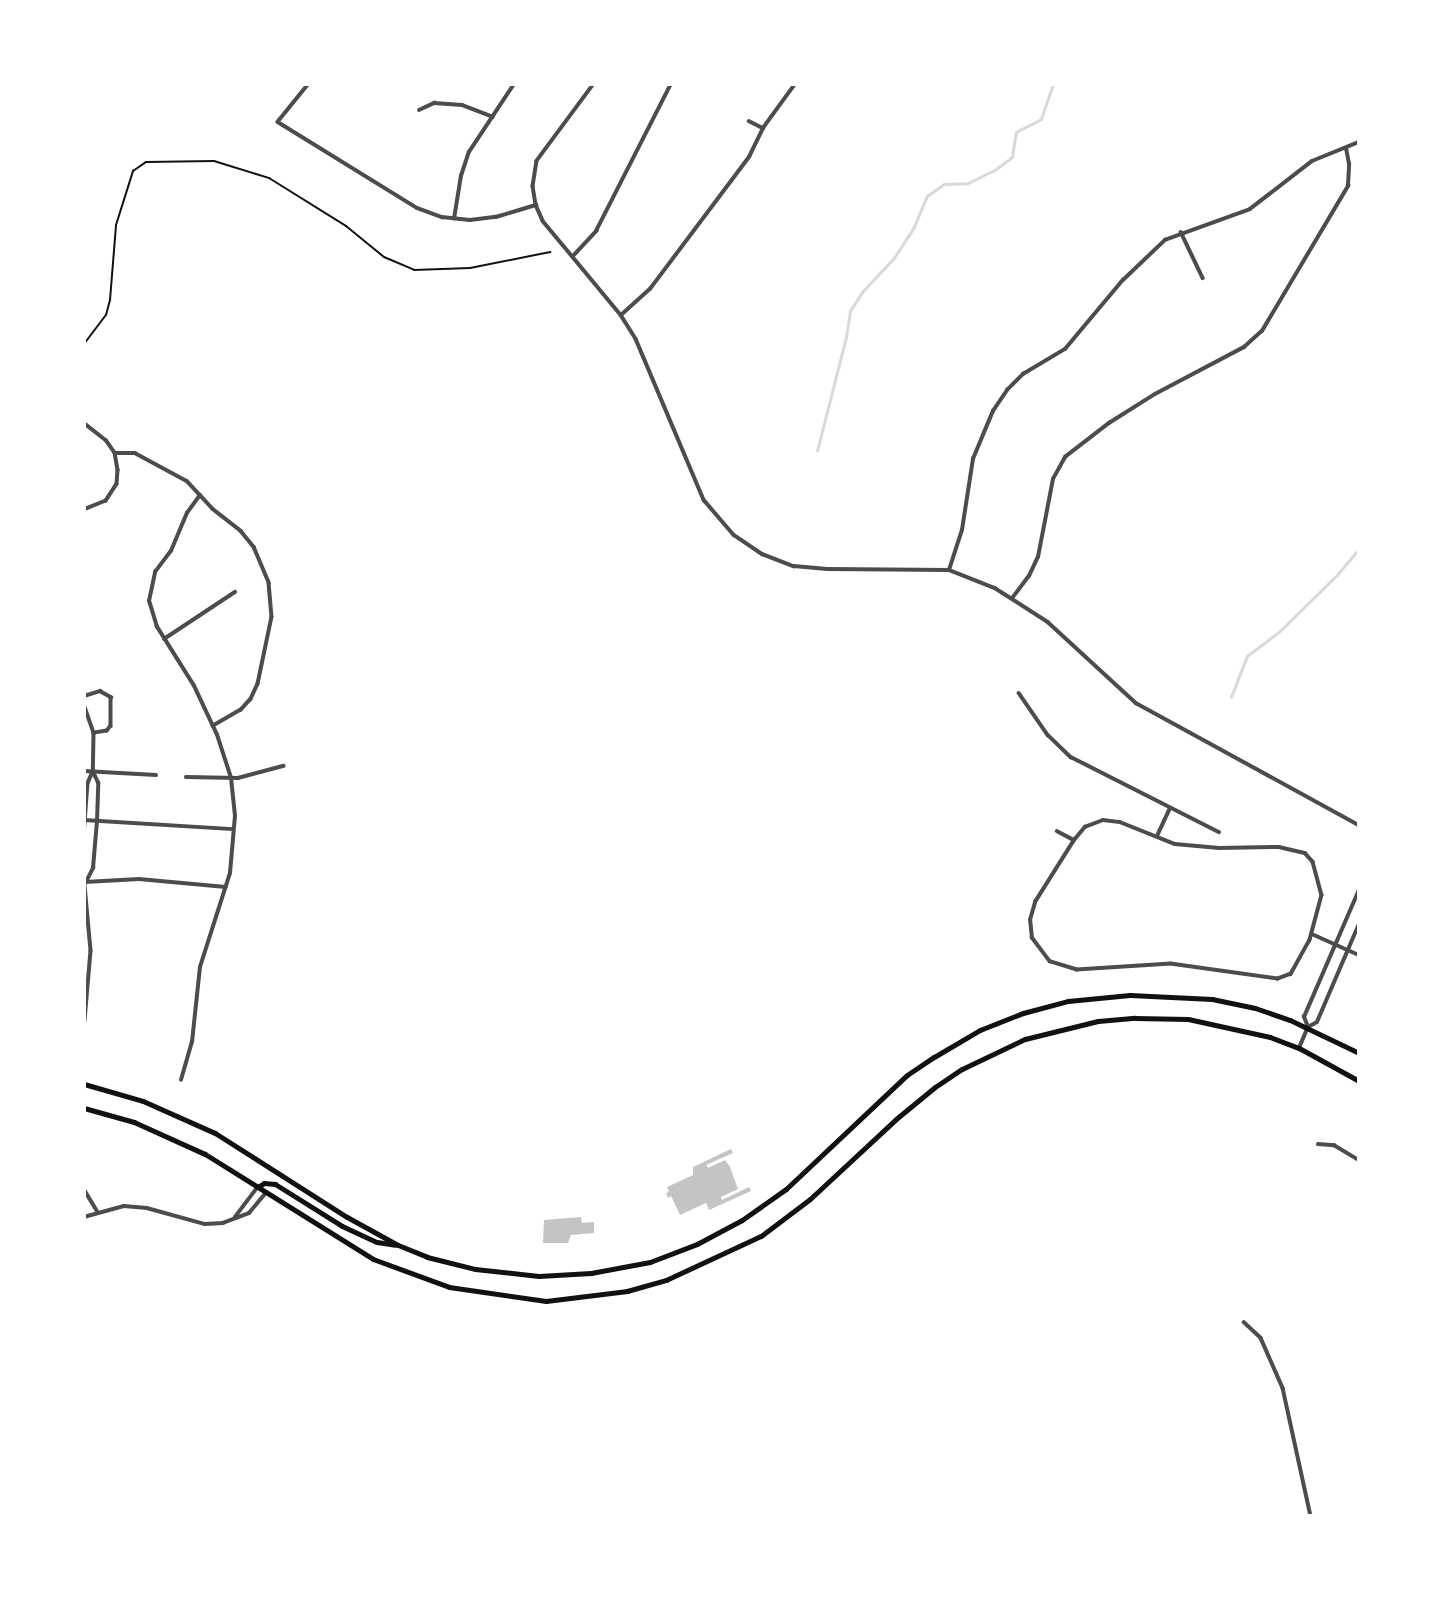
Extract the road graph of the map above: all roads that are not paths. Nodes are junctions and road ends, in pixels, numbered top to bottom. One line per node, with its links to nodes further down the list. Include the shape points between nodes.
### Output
1 (309, 84): 13 (street, via 278,122 417,208)
2 (514, 84): 7 (street)
3 (594, 84): 12 (street, via 537,161)
4 (671, 84): 15 (street, via 596,231)
5 (795, 84): 9 (street)
6 (419, 110): 7 (street, via 435,103 462,105)
7 (493, 117): 13 (street, via 465,163)
8 (749, 121): 9 (street)
9 (763, 128): 17 (street, via 749,157 650,289)
10 (1359, 142): 11 (street)
11 (1346, 149): 14 (street, via 1311,161 1250,209); 24 (street, via 1348,186 1262,331 1235,353 1109,423 1065,457 1053,479 1038,557)
12 (536, 205): 13 (street, via 484,219); 15 (street, via 543,221)
13 (454, 219)
14 (1181, 232): 16 (street); 22 (street, via 1153,250 1065,349 1023,374 1007,390 973,459 962,530)
15 (574, 255): 17 (street)
16 (1203, 278)
17 (621, 315): 22 (street, via 636,339 704,500 734,535 762,554 793,566)
18 (84, 423): 19 (street)
19 (115, 453): 20 (street, via 146,458 187,481); 21 (street, via 118,470 113,491 100,505)
20 (200, 495): 25 (street, via 151,584 151,610); 29 (street, via 254,547 272,599 268,641 251,699)
21 (84, 510)
22 (949, 570): 24 (street)
23 (235, 593): 25 (street)
24 (1013, 597): 40 (street, via 1048,622 1136,703)
25 (164, 639): 29 (street)
26 (1019, 693): 37 (street, via 1048,735 1071,757)
27 (84, 696): 30 (street, via 100,691 111,697 111,726)
28 (84, 704): 30 (street)
29 (214, 726): 36 (street)
30 (94, 733): 33 (street)
31 (283, 766): 36 (street)
32 (84, 771): 33 (street)
33 (93, 772): 34 (street); 38 (street); 39 (street, via 98,783)
34 (156, 775)
35 (186, 777): 36 (street)
36 (231, 778): 41 (street)
37 (1170, 809): 43 (street); 45 (street)
38 (85, 820): 39 (street); 44 (street)
39 (97, 821): 41 (street); 48 (street, via 93,868)
40 (1359, 825)
41 (233, 829): 49 (street)
42 (1057, 831): 46 (street)
43 (1219, 832)
44 (84, 835)
45 (1157, 836): 46 (street, via 1104,820 1085,827); 52 (street, via 1175,844 1279,847 1305,853 1313,862 1322,895)
46 (1074, 840): 52 (street, via 1035,902 1030,920 1032,938 1041,952 1063,968 1171,964 1278,979 1291,974)
47 (84, 875): 48 (street)
48 (85, 882): 49 (street, via 139,879); 56 (street, via 91,951)
49 (226, 887): 60 (street, via 200,967 192,1042)
50 (1359, 890): 53 (street)
51 (1359, 924): 54 (street)
52 (1312, 934): 53 (street)
53 (1335, 945): 54 (street); 57 (street, via 1304,1017)
54 (1347, 950): 55 (street); 57 (street, via 1317,1022)
55 (1359, 955)
56 (85, 1021)
57 (1308, 1027): 58 (street); 59 (main road); 72 (main road, via 1212,999 1130,995 1068,1001 981,1030 934,1057 907,1075 786,1189 753,1213 697,1244 650,1262 591,1273 514,1275 453,1264)
58 (1299, 1048): 61 (main road); 68 (main road, via 1236,1027 1163,1017 1098,1021 1025,1039 961,1069 935,1087 810,1199 761,1236 666,1280 595,1296 532,1301 438,1283 373,1259)
59 (1359, 1053)
60 (181, 1080)
61 (1359, 1081)
62 (84, 1084): 72 (main road, via 143,1101 215,1133)
63 (84, 1108): 66 (main road, via 178,1140)
64 (1318, 1144): 65 (street, via 1334,1145)
65 (1359, 1160)
66 (258, 1187): 68 (main road); 71 (street); 72 (main road, via 275,1184 342,1226 377,1242)
67 (84, 1189): 69 (street)
68 (267, 1192): 71 (street, via 249,1213)
69 (97, 1212): 70 (street); 71 (street, via 124,1206 147,1208 205,1224)
70 (84, 1217)
71 (234, 1217)
72 (398, 1245)
73 (1244, 1322): 74 (street, via 1261,1338 1283,1388)
74 (1311, 1516)

